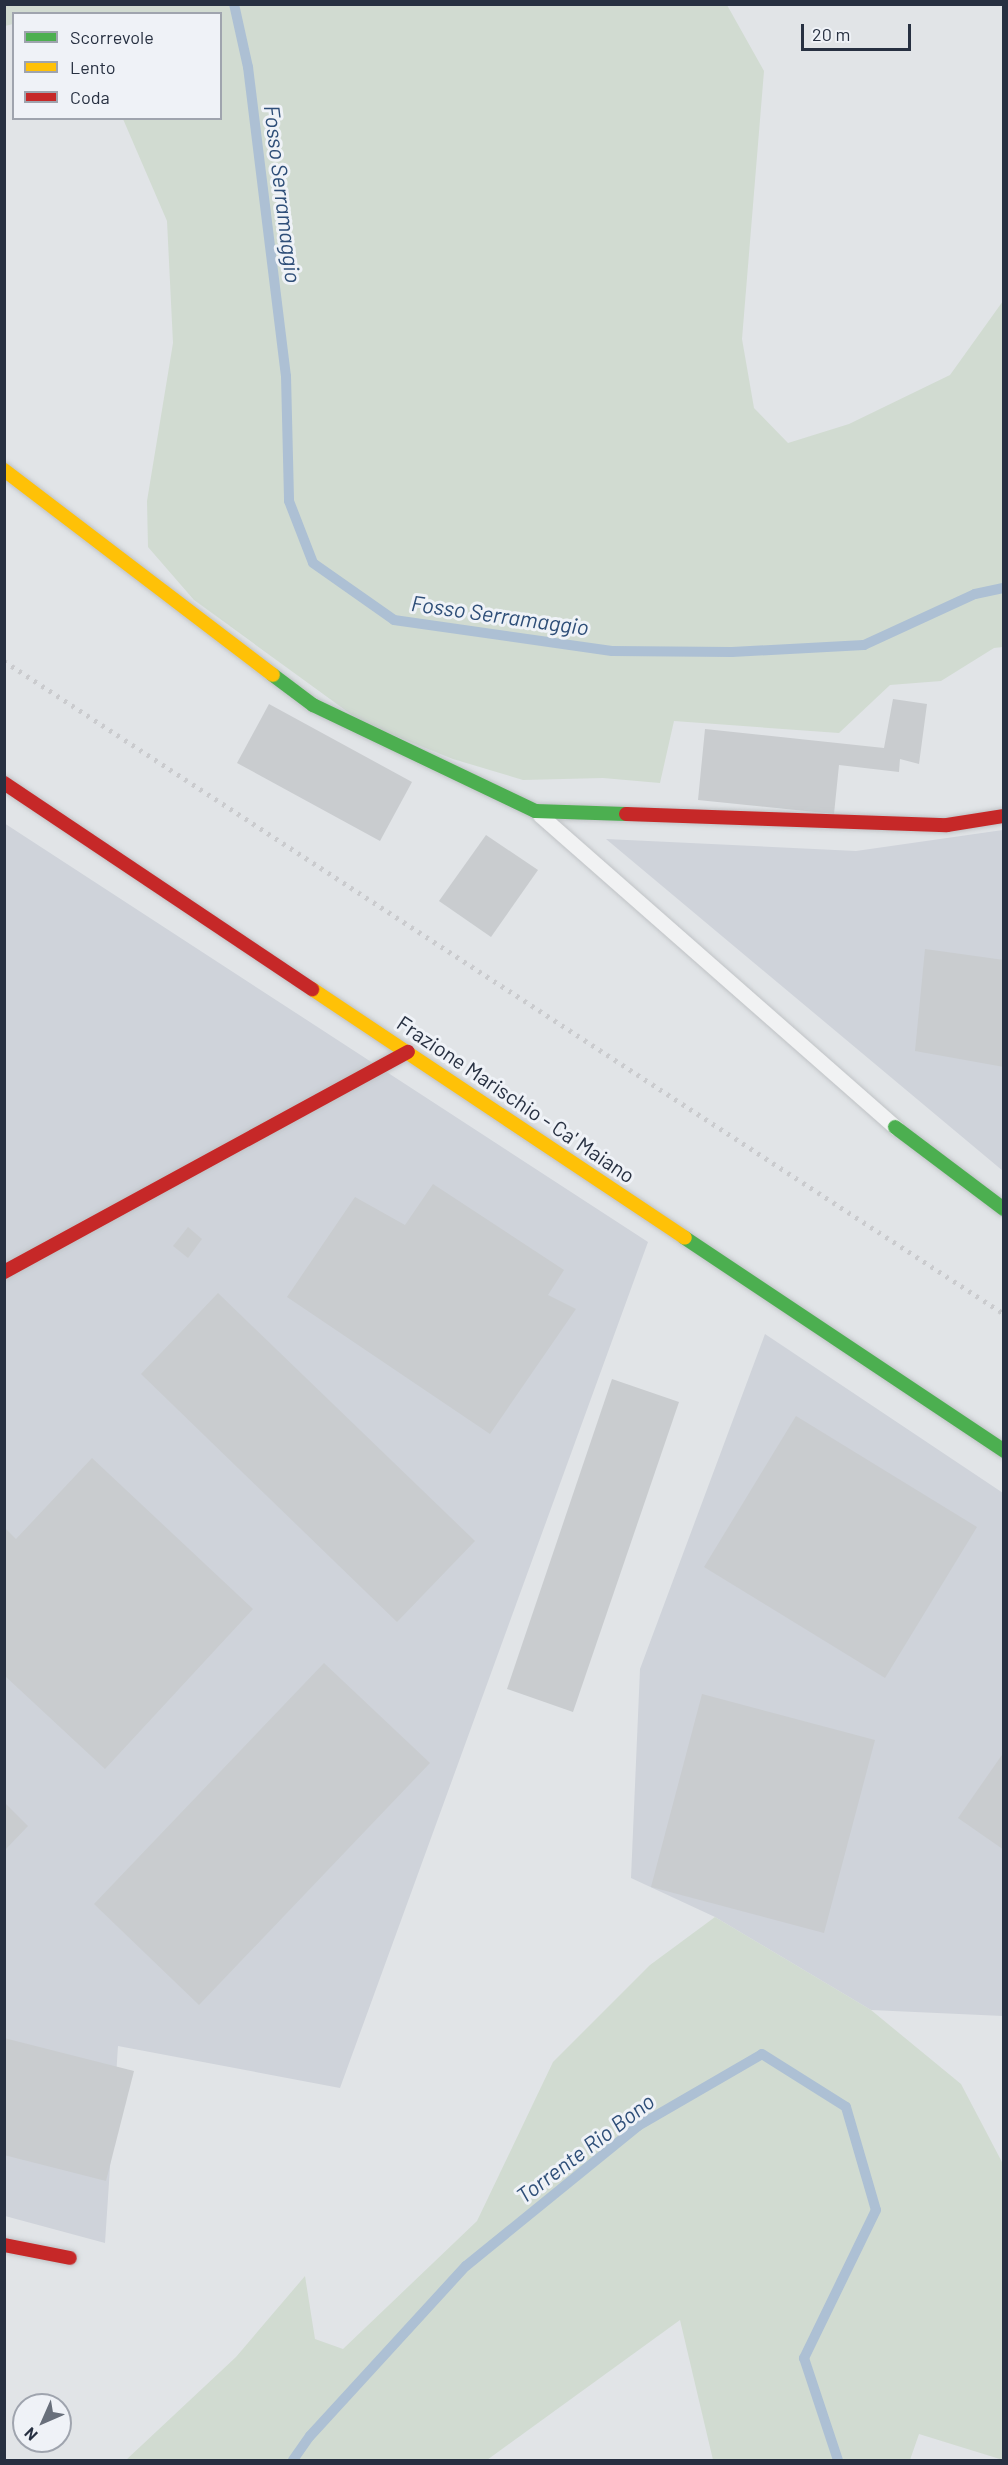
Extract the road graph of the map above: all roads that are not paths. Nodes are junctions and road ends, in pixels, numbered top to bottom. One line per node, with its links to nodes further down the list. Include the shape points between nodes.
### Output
1 (4, 470): 3 (street, via 313,705)
2 (4, 783): 5 (street, Frazione Marischio - Ca' Maiano)
3 (535, 811): 4 (street, via 947,825); 6 (lane)
4 (1004, 816)
5 (408, 1052): 8 (street); 9 (street, Frazione Marischio - Ca' Maiano)
6 (895, 1128): 7 (street)
7 (1004, 1209)
8 (4, 1272)
9 (1004, 1451)
10 (4, 2245): 11 (street)
11 (70, 2258)

